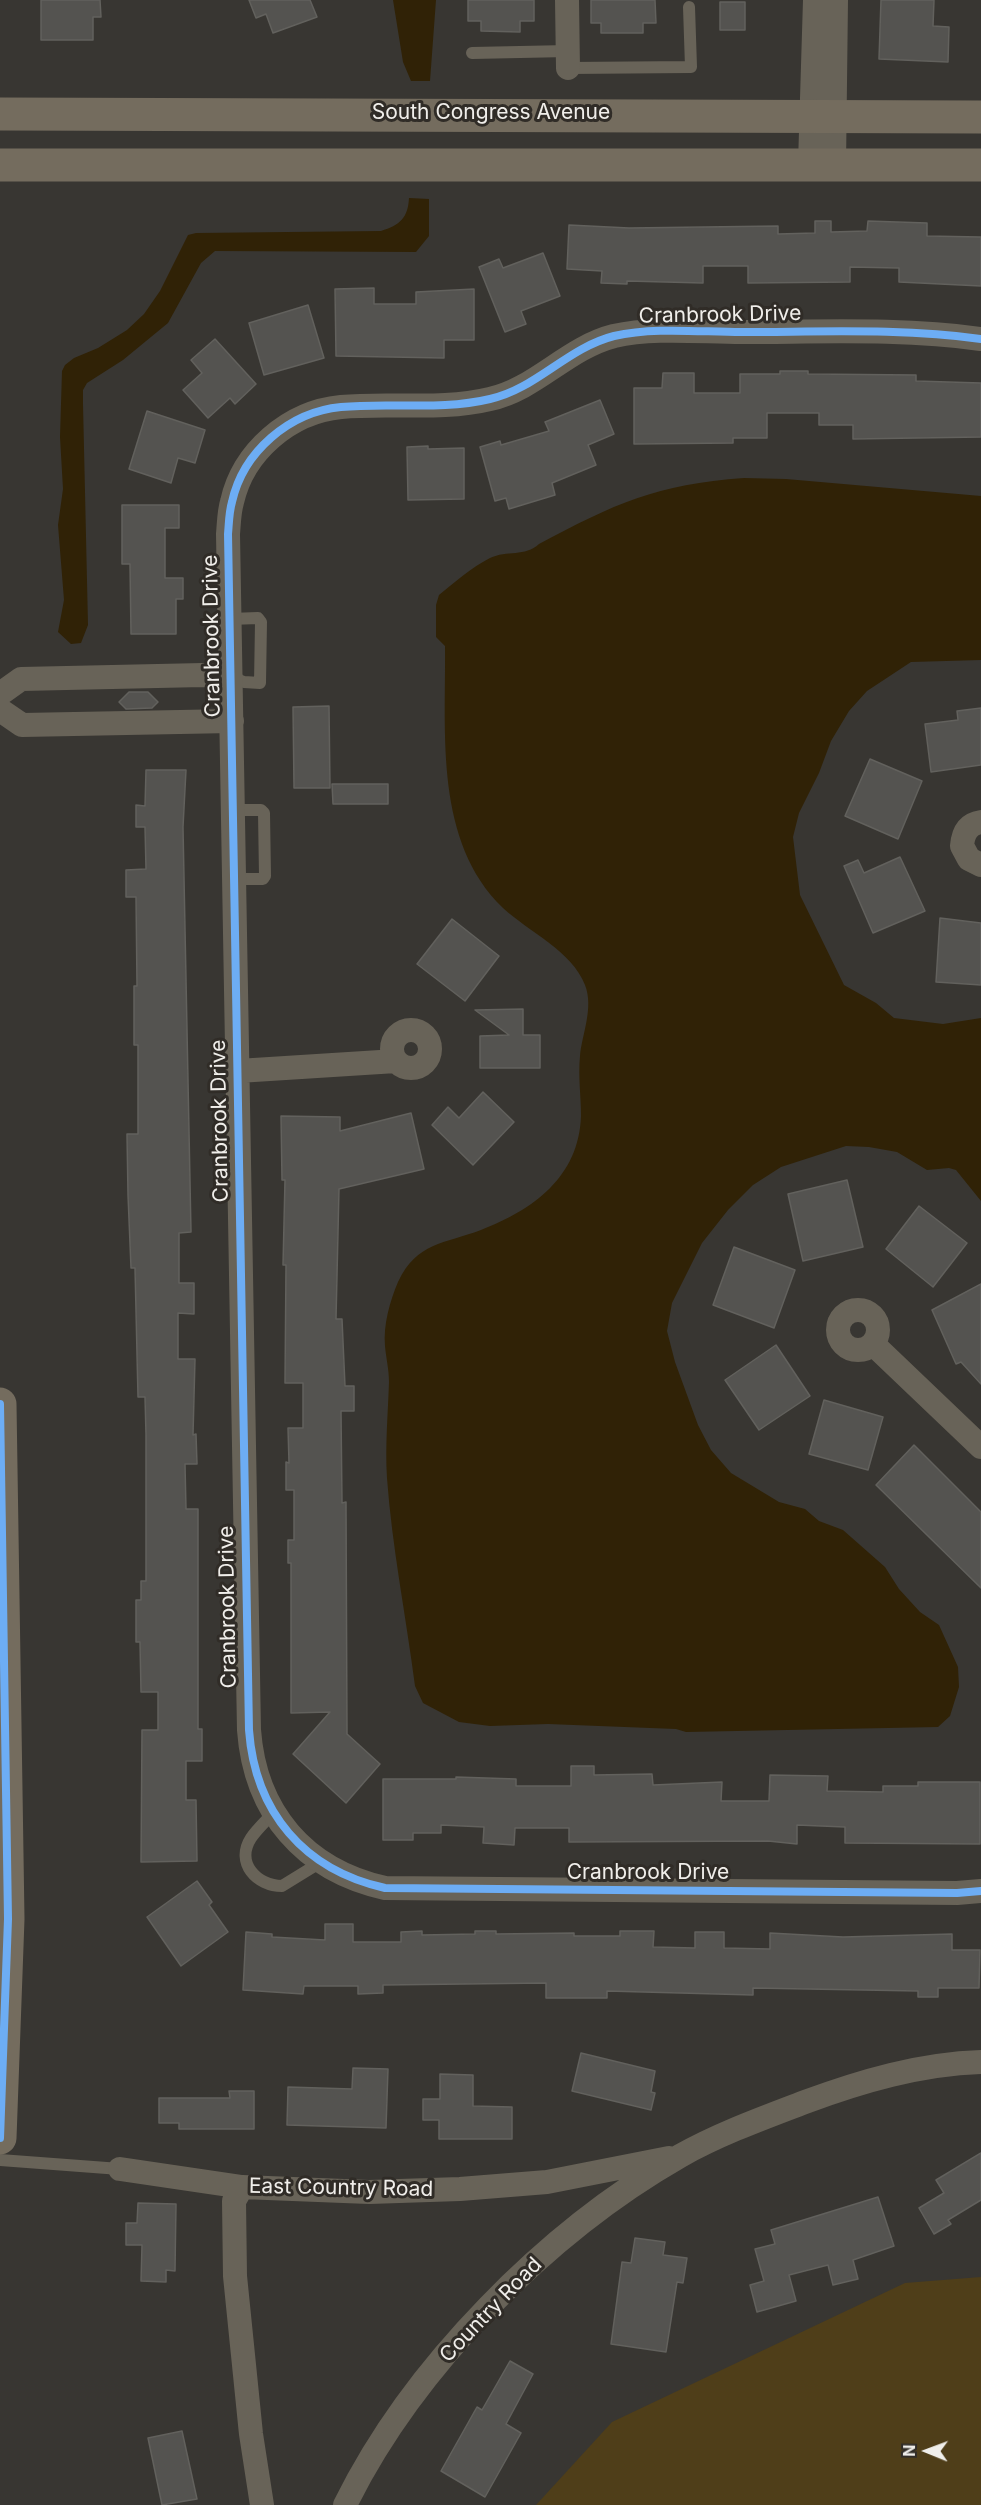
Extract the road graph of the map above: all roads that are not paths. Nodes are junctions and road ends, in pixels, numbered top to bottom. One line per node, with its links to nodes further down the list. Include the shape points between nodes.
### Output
1 (567, 0): 6 (street)
2 (815, 0): 8 (street)
3 (836, 0): 8 (street)
4 (689, 7): 6 (lane, via 691,67)
5 (472, 53): 6 (lane)
6 (568, 59)
7 (0, 114): 8 (main road, South Congress Avenue)
8 (823, 116): 9 (main road, South Congress Avenue); 11 (street)
9 (981, 117)
10 (0, 165): 11 (main road)
11 (822, 165): 12 (main road)
12 (981, 165)
13 (981, 339): 14 (street, Cranbrook Drive, via 923,332 632,333 582,348 529,383 497,398 446,406 339,407 309,414 270,438 250,461 236,488 228,534)
14 (231, 677): 15 (street, Cranbrook Drive, via 21,679); 17 (street, Cranbrook Drive)
15 (0, 694)
16 (0, 710): 17 (street, Cranbrook Drive, via 22,725)
17 (232, 721): 21 (street, Cranbrook Drive)
18 (981, 822): 19 (street, via 965,831 962,846 969,859)
19 (981, 865)
20 (396, 1061): 21 (street, Cranbrook Drive)
21 (238, 1071): 26 (street, Cranbrook Drive, via 249,1730 258,1781)
22 (873, 1344): 24 (street)
23 (0, 1404): 25 (main road)
24 (981, 1447)
25 (1, 1612): 30 (main road, via 8,1919)
26 (273, 1813): 27 (street, Cranbrook Drive, via 294,1840); 27 (lane, via 246,1848 254,1876 262,1883 282,1886)
27 (321, 1862): 28 (street, Cranbrook Drive, via 368,1884 410,1890)
28 (981, 1891)
29 (981, 2062): 31 (street, via 943,2063 830,2092)
30 (0, 2138)
31 (681, 2156): 34 (street, East Country Road, via 547,2182 460,2189 369,2192); 36 (street, Country Road, via 601,2210 500,2295 416,2392)
32 (0, 2160): 33 (lane, East Country Road)
33 (120, 2169): 34 (street, East Country Road)
34 (242, 2187): 35 (street, via 234,2201 235,2276)
35 (262, 2505)
36 (345, 2505)

